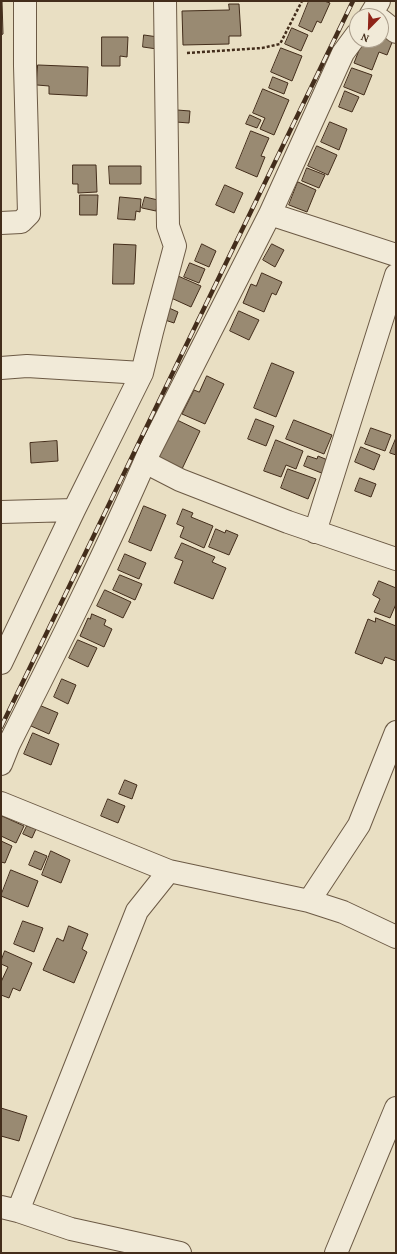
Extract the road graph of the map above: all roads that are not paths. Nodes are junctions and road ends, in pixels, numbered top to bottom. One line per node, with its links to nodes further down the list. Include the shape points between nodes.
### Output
1 (25, 1): 5 (street, via 29,214 21,222)
2 (165, 1): 9 (street, via 168,226 176,246)
3 (349, 45): 4 (street)
4 (270, 214): 6 (street); 10 (street)
5 (1, 223)
6 (396, 256)
7 (396, 275): 13 (street)
8 (1, 368): 9 (street, via 27,366)
9 (142, 373): 11 (street)
10 (144, 462): 13 (street, via 180,480); 17 (street, via 83,597)
11 (74, 510): 12 (street); 15 (street)
12 (1, 512)
13 (315, 532): 14 (street)
14 (396, 559)
15 (1, 662)
16 (396, 732): 20 (street, via 360,825)
17 (1, 764)
18 (1, 803): 19 (street)
19 (169, 871): 20 (street); 23 (street, via 137,911)
20 (309, 901): 21 (street, via 343,912)
21 (396, 937)
22 (396, 1108): 25 (street)
23 (9, 1209): 24 (street, via 71,1229)
24 (180, 1253)
25 (336, 1253)

